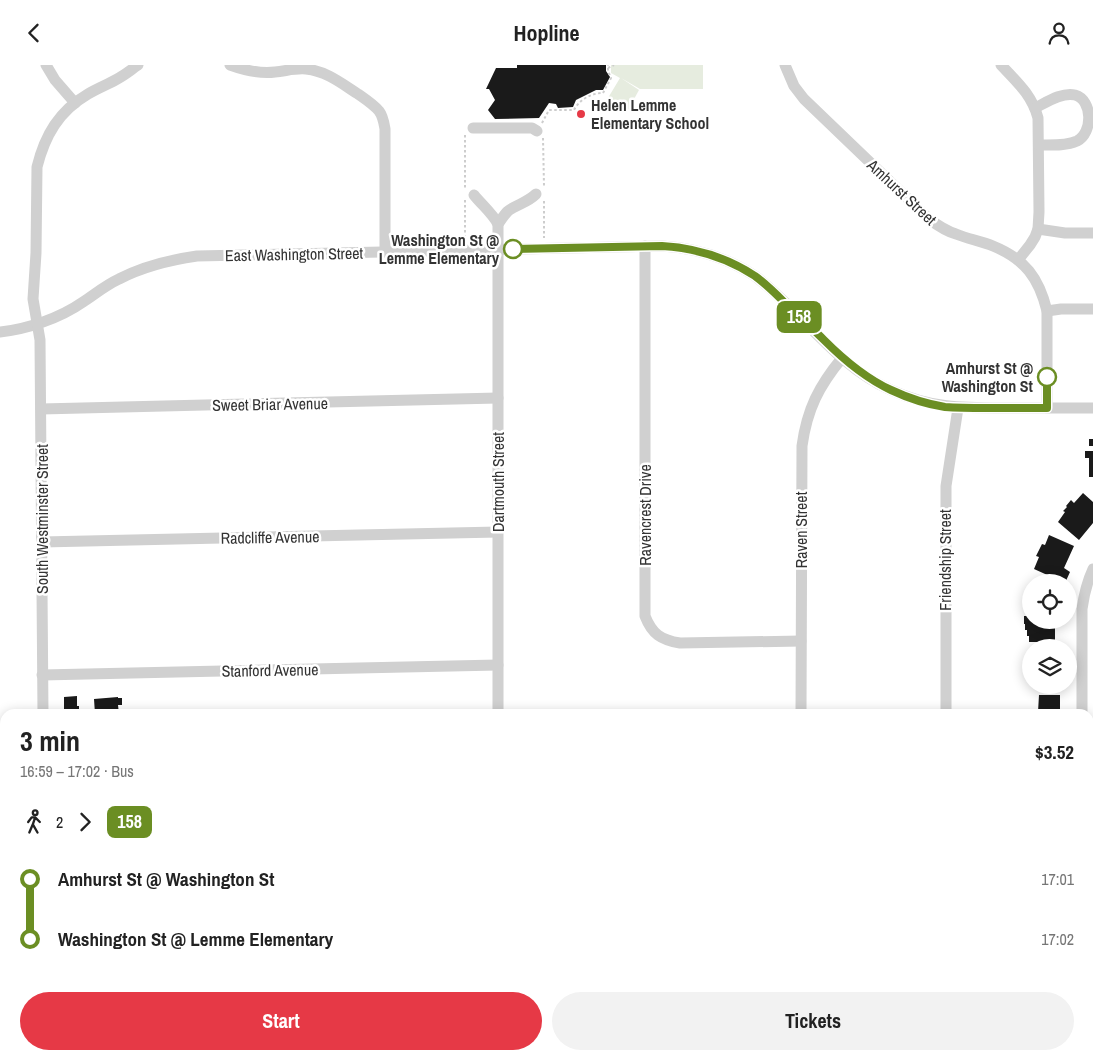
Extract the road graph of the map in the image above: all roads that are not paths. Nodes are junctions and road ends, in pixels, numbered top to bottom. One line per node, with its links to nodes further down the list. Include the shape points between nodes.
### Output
1 (46, 65): 6 (street)
2 (138, 65): 6 (street, South Westminster Street)
3 (230, 65): 18 (street, via 263,73 294,69 320,72 373,104 384,121 385,129)
4 (785, 65): 19 (street, Amhurst Street, via 804,99 929,219 954,234 992,245)
5 (1000, 65): 7 (street, via 1024,89)
6 (75, 103): 22 (street, South Westminster Street, via 54,125 37,167 33,299)
7 (1035, 108): 10 (street); 10 (street, via 1053,99 1076,95 1085,100 1091,121 1080,141)
8 (473, 128): 9 (street, via 532,128)
9 (536, 131)
10 (1039, 145): 14 (street)
11 (541, 193): 13 (street, via 509,210)
12 (474, 195): 13 (street)
13 (498, 224): 17 (street, Dartmouth Street)
14 (1038, 229): 15 (street); 19 (street)
15 (1092, 233)
16 (644, 246): 17 (street, East Washington Street); 24 (street, East Washington Street, via 680,247 720,257 736,265 770,288); 33 (street, Ravencrest Drive, via 645,615 654,632 670,642)
17 (499, 249): 18 (street, East Washington Street); 25 (street, Dartmouth Street)
18 (385, 252): 22 (street, East Washington Street, via 176,259 136,271 60,315)
19 (1018, 260): 21 (street, Amhurst Street, via 1034,276)
20 (1093, 309): 21 (street)
21 (1047, 311): 28 (street, Amhurst Street)
22 (37, 324): 23 (street, East Washington Street); 29 (street, South Westminster Street)
23 (0, 332)
24 (842, 357): 27 (street, East Washington Street, via 890,390 926,403); 33 (street, Raven Street, via 818,392 804,431)
25 (498, 398): 29 (street, Sweet Briar Avenue); 30 (street, Dartmouth Street)
26 (1093, 407): 28 (street, East Washington Street)
27 (958, 408): 28 (street, East Washington Street); 39 (street, Friendship Street, via 946,486)
28 (1047, 408)
29 (41, 409): 31 (street, South Westminster Street)
30 (498, 532): 31 (street, Radcliffe Avenue); 34 (street, Dartmouth Street)
31 (42, 542): 35 (street, South Westminster Street)
32 (1093, 569): 40 (street, via 1082,609)
33 (801, 641): 38 (street, Raven Street)
34 (498, 665): 35 (street, Stanford Avenue); 37 (street, Dartmouth Street)
35 (42, 675): 36 (street, South Westminster Street)
36 (43, 709)
37 (498, 709)
38 (801, 709)
39 (946, 709)
40 (1082, 709)

